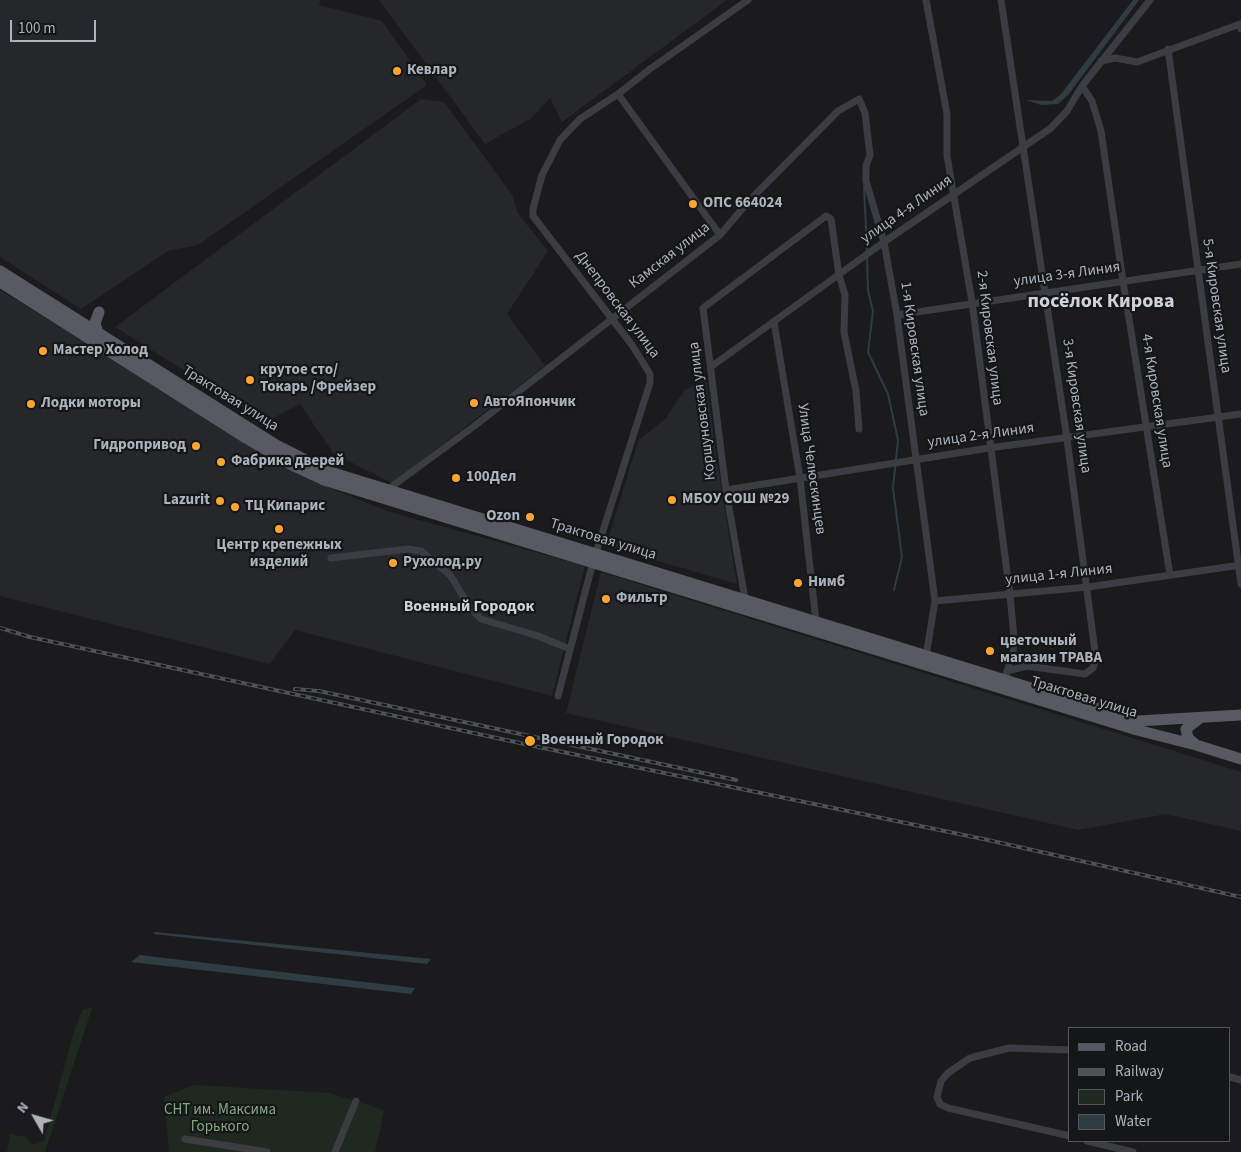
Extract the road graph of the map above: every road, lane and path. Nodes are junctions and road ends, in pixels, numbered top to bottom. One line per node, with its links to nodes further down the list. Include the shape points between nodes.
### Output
1 (748, 0): 9 (street)
2 (926, 0): 11 (street, 2-я Кировская улица, via 945,102 947,156)
3 (1002, 0): 10 (street, 3-я Кировская улица)
4 (1150, 0): 7 (street, улица 4-я Линия)
5 (1241, 27): 6 (street)
6 (1168, 49): 7 (street, via 1137,62 1116,58); 15 (street, 5-я Кировская улица)
7 (1102, 61): 8 (street, улица 4-я Линия)
8 (1082, 86): 10 (street, улица 4-я Линия, via 1062,118); 18 (street, 4-я Кировская улица, via 1092,101 1101,131)
9 (618, 94): 12 (street); 24 (street, Днепровская улица, via 580,119 560,140 542,175 532,209 533,216)
10 (1024, 146): 11 (street, улица 4-я Линия); 20 (street, 3-я Кировская улица)
11 (954, 194): 13 (street, улица 4-я Линия); 21 (street, 2-я Кировская улица)
12 (720, 236): 13 (street, Камская улица, via 748,202 838,111 859,99 865,114 870,155 866,182); 24 (street, Камская улица)
13 (884, 242): 17 (street, улица 4-я Линия); 23 (street, 1-я Кировская улица)
14 (1241, 264): 15 (street, улица 3-я Линия)
15 (1197, 270): 18 (street, улица 3-я Линия); 29 (street, 5-я Кировская улица)
16 (0, 271): 26 (main road, Трактовая улица)
17 (839, 275): 25 (street, улица 4-я Линия); 27 (street, Коршуновская улица, via 831,219 826,216 703,308); 31 (street, via 846,302 844,332 856,392)
18 (1122, 280): 20 (street, улица 3-я Линия); 30 (street, 4-я Кировская улица)
19 (0, 282): 39 (main road, Трактовая улица, via 246,438 306,472 459,522)
20 (1045, 292): 21 (street, улица 3-я Линия); 32 (street, 3-я Кировская улица)
21 (972, 302): 23 (street, улица 3-я Линия); 33 (street, 2-я Кировская улица)
22 (99, 312): 26 (main road, via 95,323)
23 (896, 315): 34 (street, 1-я Кировская улица)
24 (612, 319): 36 (street, Камская улица); 39 (street, Днепровская улица, via 650,374 650,383)
25 (774, 322): 27 (street, улица 4-я Линия); 35 (street, Улица Челюскинцев)
26 (98, 333): 36 (main road, Трактовая улица, via 310,464)
27 (712, 366): 37 (street, Коршуновская улица)
28 (1241, 414): 29 (street, улица 2-я Линия)
29 (1217, 417): 30 (street, улица 2-я Линия); 40 (street, 5-я Кировская улица)
30 (1146, 428): 32 (street, улица 2-я Линия); 41 (street, 4-я Кировская улица)
31 (859, 429)
32 (1067, 439): 33 (street, улица 2-я Линия); 43 (street, 3-я Кировская улица)
33 (989, 448): 34 (street, улица 2-я Линия); 44 (street, 2-я Кировская улица)
34 (915, 460): 35 (street, улица 2-я Линия); 46 (street, 1-я Кировская улица)
35 (800, 478): 37 (street, улица 2-я Линия); 47 (street, Улица Челюскинцев)
36 (387, 490): 39 (main road, Трактовая улица)
37 (726, 490): 45 (street, Коршуновская улица)
38 (331, 558): 48 (street, via 408,549 421,551 450,575 468,606 481,619)
39 (594, 558): 45 (main road, Трактовая улица); 48 (street, Днепровская улица); 54 (main road, Трактовая улица, via 1137,730)
40 (1240, 565): 41 (street, улица 1-я Линия); 42 (street, 5-я Кировская улица)
41 (1170, 576): 43 (street, улица 1-я Линия)
42 (1241, 584)
43 (1088, 587): 44 (street, улица 1-я Линия); 50 (street, 3-я Кировская улица, via 1096,659 1093,668 1085,674 1027,666)
44 (1010, 595): 46 (street, улица 1-я Линия); 50 (street, 2-я Кировская улица, via 1014,638)
45 (745, 599): 47 (main road, Трактовая улица)
46 (935, 601): 49 (street)
47 (816, 621): 49 (main road, Трактовая улица)
48 (570, 649): 51 (street, Днепровская улица)
49 (926, 656): 50 (main road, Трактовая улица)
50 (1006, 676): 53 (main road, Трактовая улица, via 1138,720)
51 (558, 696)
52 (1241, 715): 53 (main road, Трактовая улица)
53 (1200, 718): 54 (main road, via 1186,729 1188,738)
54 (1196, 745): 55 (main road, Трактовая улица)
55 (1241, 759)
56 (1068, 1050): 58 (street, via 1009,1048 970,1058 941,1081 937,1097 940,1104 948,1108)
57 (356, 1101): 62 (street)
58 (1068, 1136)
59 (185, 1139): 61 (street)
60 (1091, 1142): 63 (street)
61 (267, 1152)
62 (335, 1152)
63 (1133, 1152)

